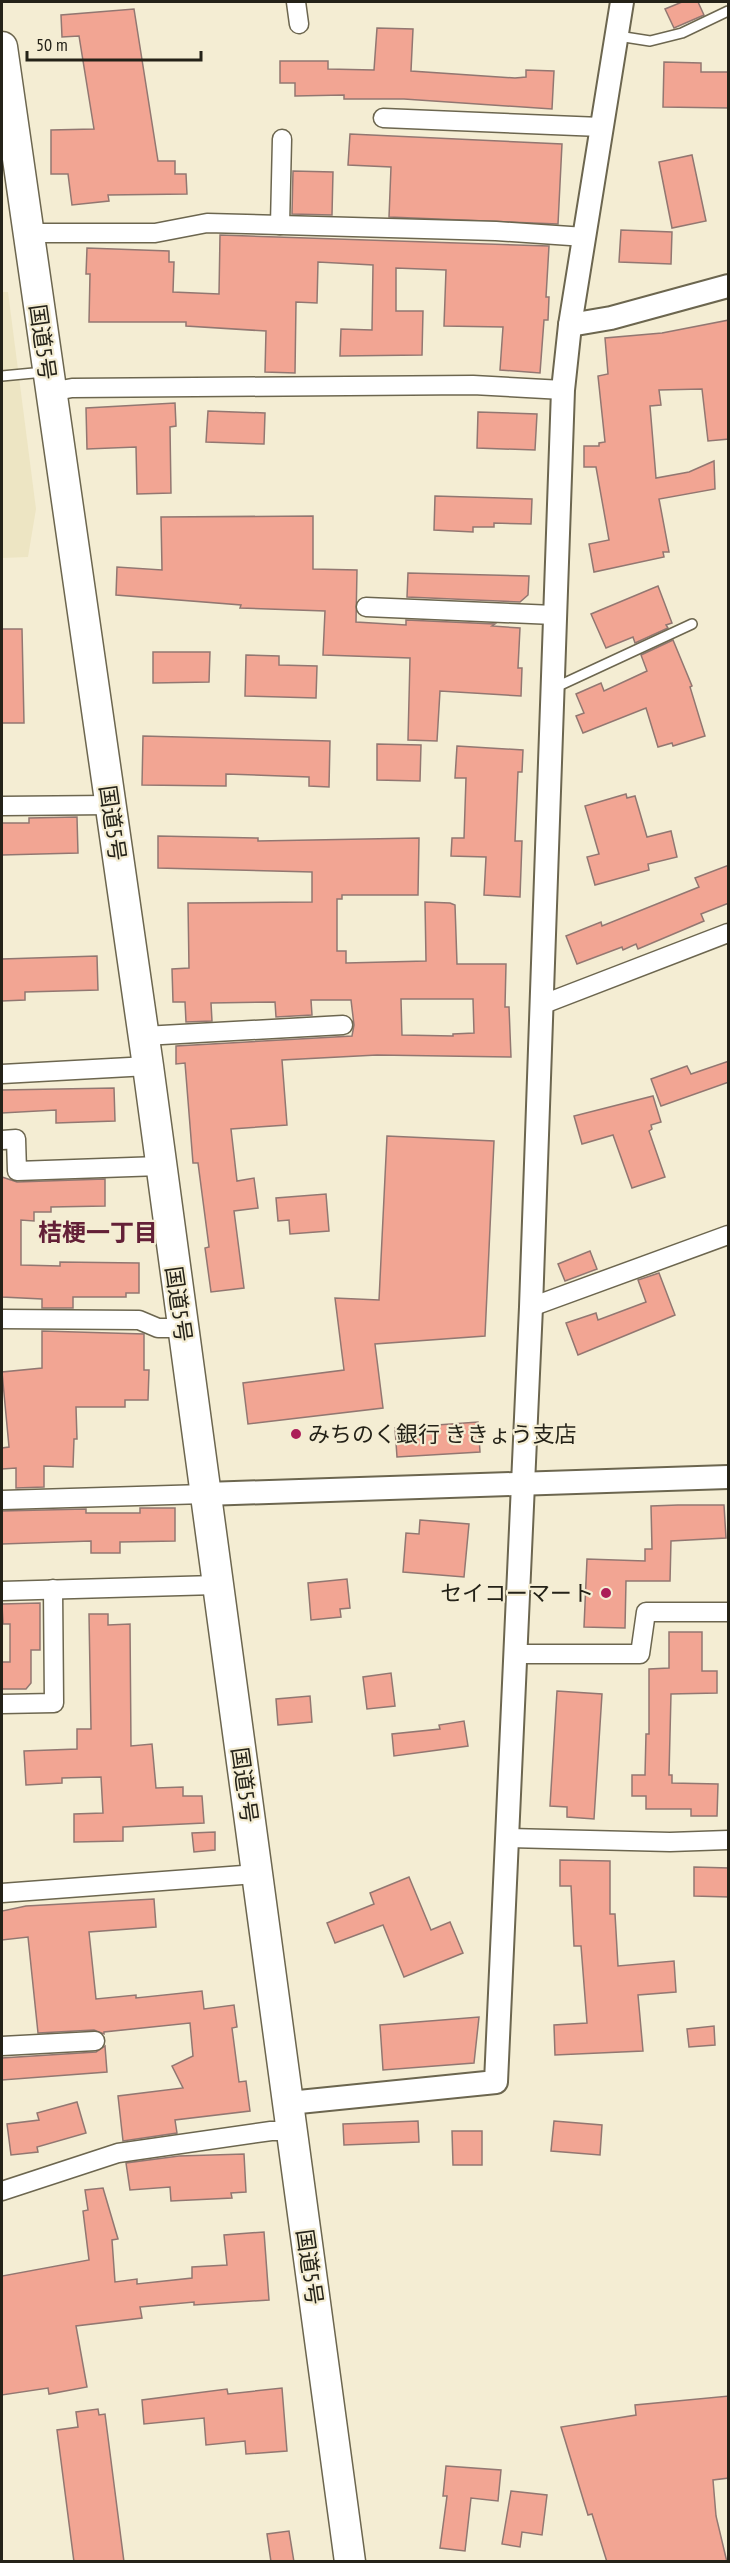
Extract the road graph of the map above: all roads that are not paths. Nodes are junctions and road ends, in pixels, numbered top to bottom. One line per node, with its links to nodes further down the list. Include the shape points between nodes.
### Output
1 (296, 2): 4 (street)
2 (622, 2): 5 (street)
3 (729, 11): 5 (lane, via 682,33 650,41)
4 (299, 24)
5 (615, 36): 9 (street)
6 (2, 47): 7 (highway, 国道5号)
7 (6, 107): 12 (highway, 国道5号)
8 (383, 118): 9 (street)
9 (601, 127): 13 (street)
10 (282, 139): 11 (street)
11 (280, 225): 12 (street, via 207,223 155,233); 13 (street)
12 (28, 233): 17 (highway, 国道5号)
13 (585, 237): 15 (street)
14 (729, 286): 15 (street)
15 (570, 326): 18 (street)
16 (2, 376): 17 (lane)
17 (48, 382): 18 (street, via 72,388 473,385); 23 (highway, 国道5号)
18 (564, 390): 20 (street)
19 (366, 607): 20 (street)
20 (554, 615): 22 (street)
21 (692, 624): 22 (lane)
22 (552, 689): 26 (street)
23 (110, 805): 24 (street); 28 (highway, 国道5号)
24 (2, 806)
25 (729, 933): 26 (street)
26 (541, 1005): 34 (street)
27 (343, 1026): 28 (street)
28 (144, 1036): 29 (highway, 国道5号)
29 (148, 1066): 30 (street); 32 (highway, 国道5号)
30 (2, 1074)
31 (2, 1140): 32 (street, via 16,1139 17,1171)
32 (160, 1166): 36 (highway, 国道5号)
33 (729, 1235): 34 (street)
34 (531, 1308): 38 (street)
35 (2, 1319): 36 (street, via 139,1320 159,1328)
36 (182, 1328): 39 (highway, 国道5号)
37 (729, 1477): 38 (street)
38 (523, 1484): 39 (street); 45 (street)
39 (205, 1494): 40 (street); 41 (highway, 国道5号)
40 (2, 1500)
41 (216, 1585): 42 (street); 49 (highway, 国道5号)
42 (53, 1589): 43 (street); 46 (street, via 54,1703)
43 (2, 1591)
44 (729, 1612): 45 (street, via 646,1612 640,1654)
45 (516, 1653): 47 (street)
46 (2, 1704)
47 (508, 1838): 48 (street); 53 (street, via 496,2082)
48 (729, 1840)
49 (257, 1874): 50 (street); 53 (highway, 国道5号)
50 (2, 1893)
51 (95, 2041): 52 (street)
52 (2, 2046)
53 (291, 2117): 54 (street, via 271,2131 118,2153); 55 (highway, 国道5号)
54 (2, 2192)
55 (350, 2562)

